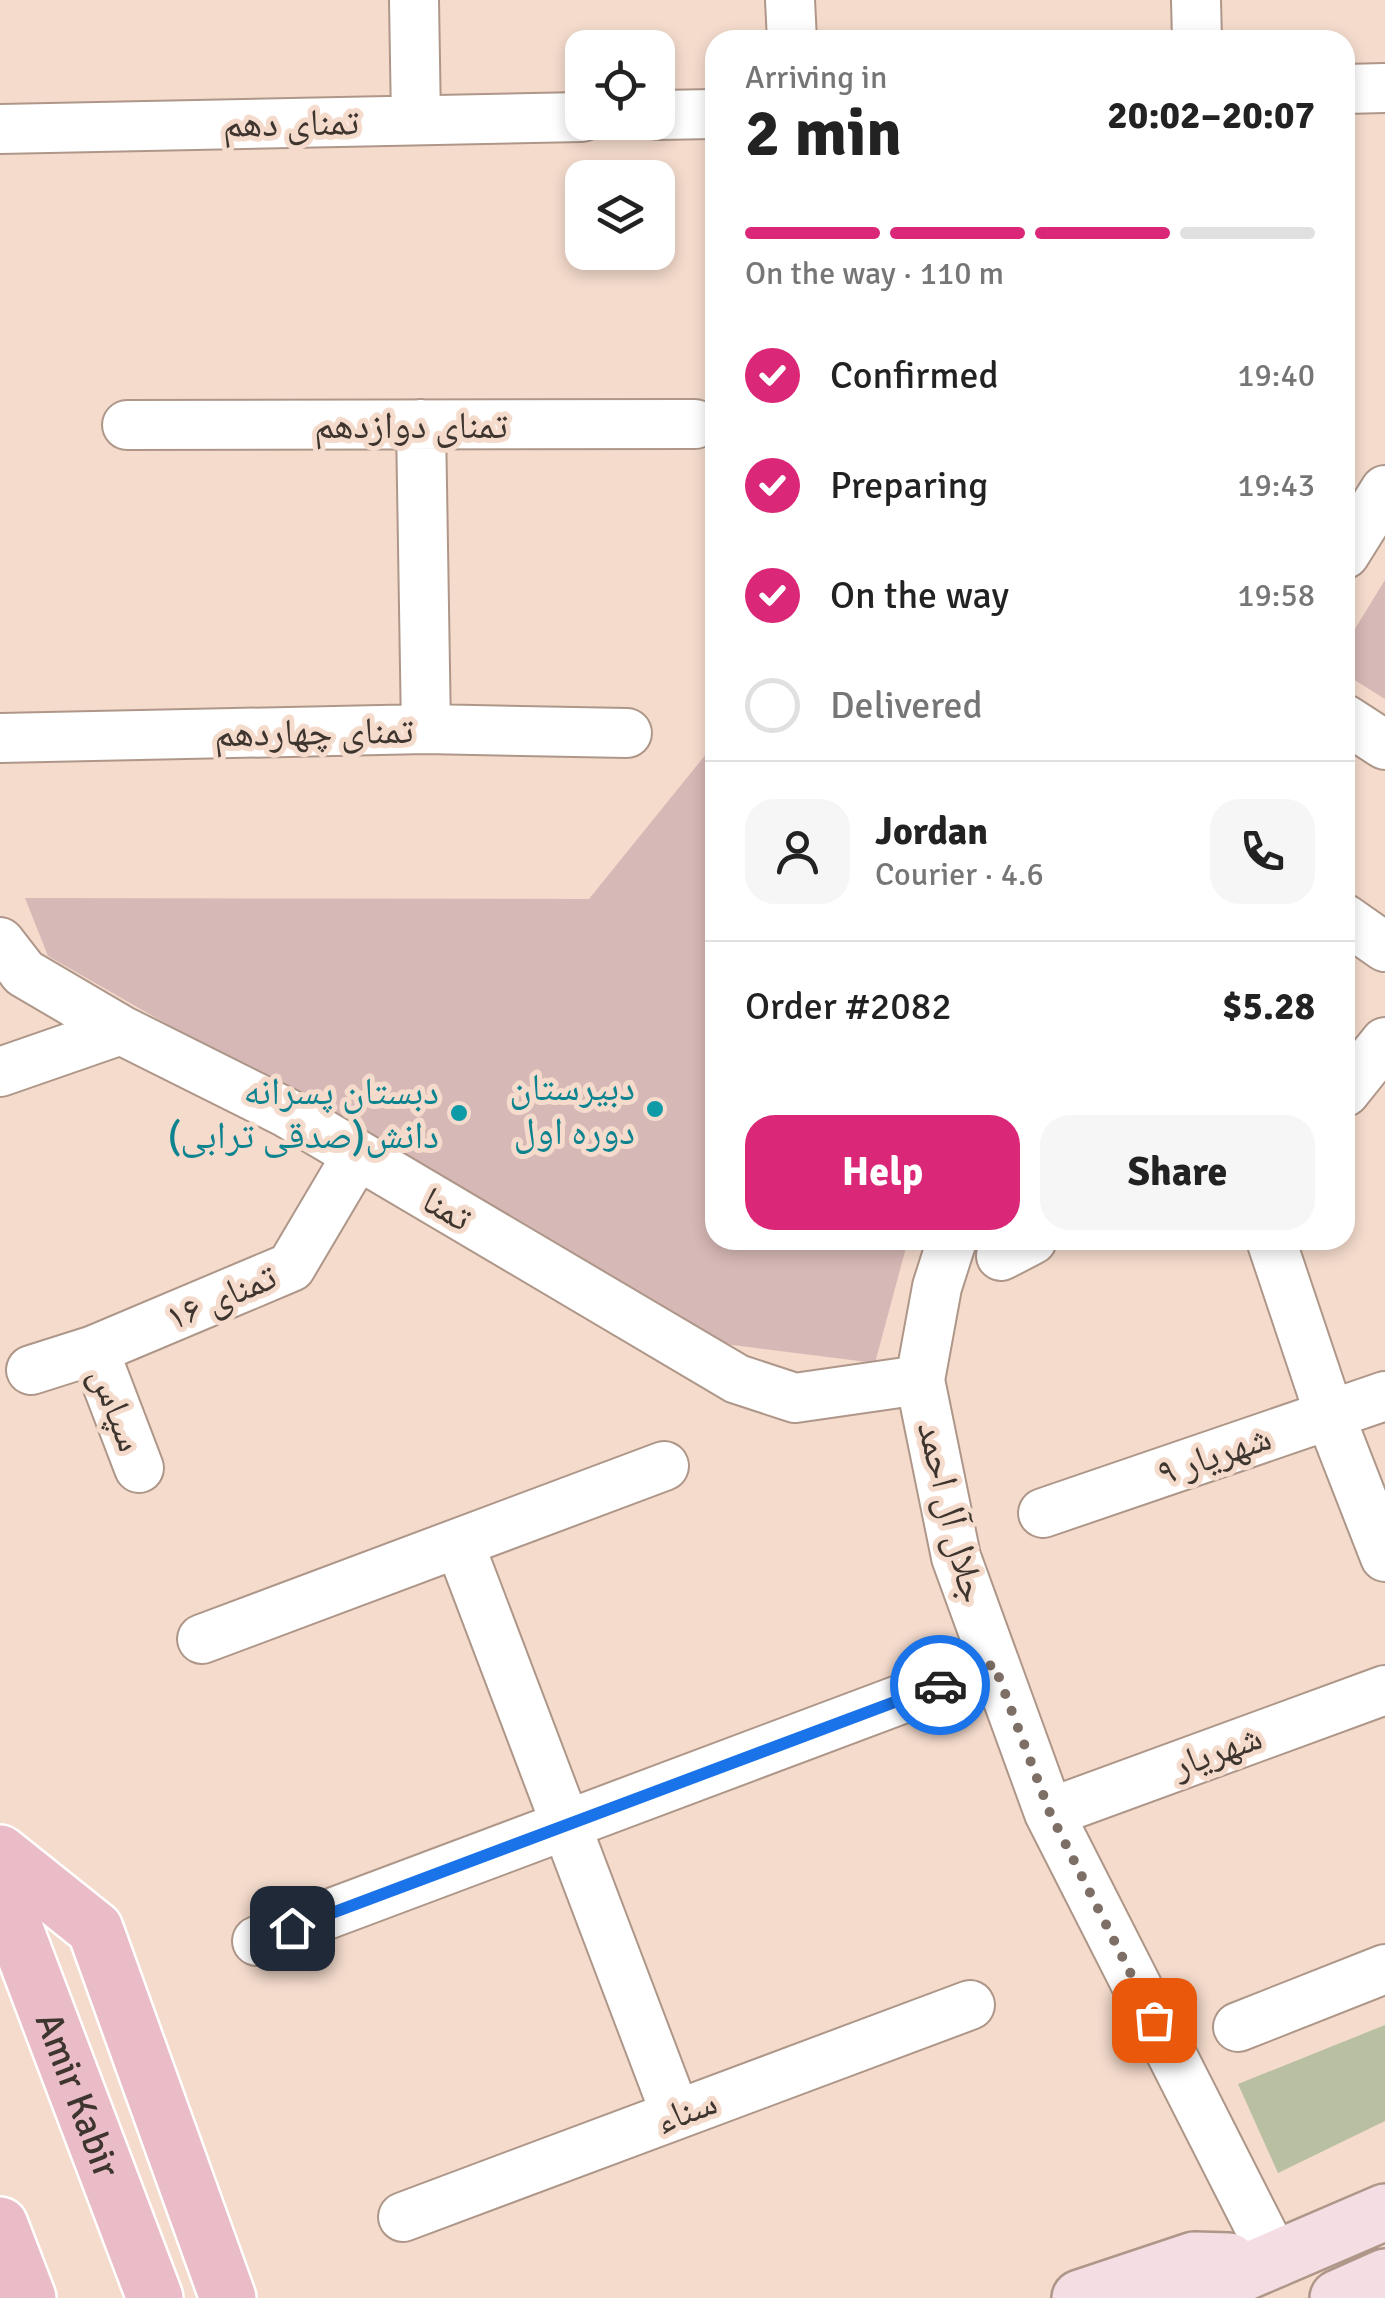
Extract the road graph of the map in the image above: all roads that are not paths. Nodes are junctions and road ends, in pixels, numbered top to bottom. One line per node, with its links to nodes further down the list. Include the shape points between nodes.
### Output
1 (414, 0): 11 (street)
2 (790, 0): 4 (street)
3 (1196, 0): 5 (street)
4 (792, 30)
5 (1197, 30)
6 (1385, 88): 7 (street)
7 (1355, 89)
8 (705, 114): 9 (street)
9 (675, 115)
10 (565, 117): 11 (street, تمنای دهم)
11 (416, 120): 12 (street, تمنای دهم)
12 (0, 129)
13 (421, 424): 14 (street, تمنای دوازدهم); 15 (street, تمنای دوازدهم); 19 (street)
14 (695, 424)
15 (127, 426)
16 (1385, 490): 17 (street)
17 (1355, 538)
18 (1355, 726): 22 (street)
19 (426, 729): 20 (street, تمنای چهاردهم); 21 (street, تمنای چهاردهم)
20 (627, 733)
21 (0, 738)
22 (1385, 745)
23 (1355, 926): 25 (street)
24 (0, 942): 26 (street, تمنا, via 24,973)
25 (1385, 947)
26 (121, 1030): 28 (street); 32 (street, تمنا, via 286,1113)
27 (1385, 1042): 29 (street)
28 (0, 1072)
29 (1355, 1080)
30 (1355, 1094): 31 (street)
31 (1385, 1096)
32 (356, 1157): 35 (street, تمنای ۱۶, via 291,1267); 37 (street, تمنا, via 737,1379 795,1398)
33 (949, 1250): 37 (street, جلال آل احمد)
34 (1274, 1250): 39 (street)
35 (94, 1350): 36 (street, تمنای ۱۶); 41 (street, سپاس)
36 (31, 1370)
37 (920, 1380): 46 (street, جلال آل احمد, via 956,1557)
38 (1385, 1396): 39 (street, شهریار ۹)
39 (1330, 1416): 42 (street, شهریار ۹); 44 (street)
40 (664, 1466): 43 (street)
41 (139, 1468)
42 (1043, 1513)
43 (458, 1543): 45 (street); 49 (street)
44 (1385, 1557)
45 (202, 1639)
46 (994, 1664): 48 (street, جلال آل احمد); 49 (street)
47 (1385, 1690): 48 (street, شهریار)
48 (1050, 1813): 60 (street, جلال آل احمد)
49 (566, 1825): 52 (street); 56 (street)
50 (0, 1852): 65 (main road, via 96,1929)
51 (0, 1889): 64 (main road, Amir Kabir)
52 (257, 1941)
53 (1385, 1970): 55 (street)
54 (970, 2005): 56 (street, سناء)
55 (1238, 2027)
56 (676, 2115): 58 (street, سناء)
57 (1385, 2212): 60 (main road)
58 (403, 2218)
59 (0, 2225): 63 (main road)
60 (1277, 2262): 66 (main road, via 1194,2260); 67 (main road)
61 (1385, 2277): 68 (main road)
62 (1385, 2286): 69 (main road)
63 (28, 2298)
64 (155, 2298)
65 (228, 2298)
66 (1080, 2298)
67 (1186, 2298)
68 (1338, 2298)
69 (1374, 2298)

